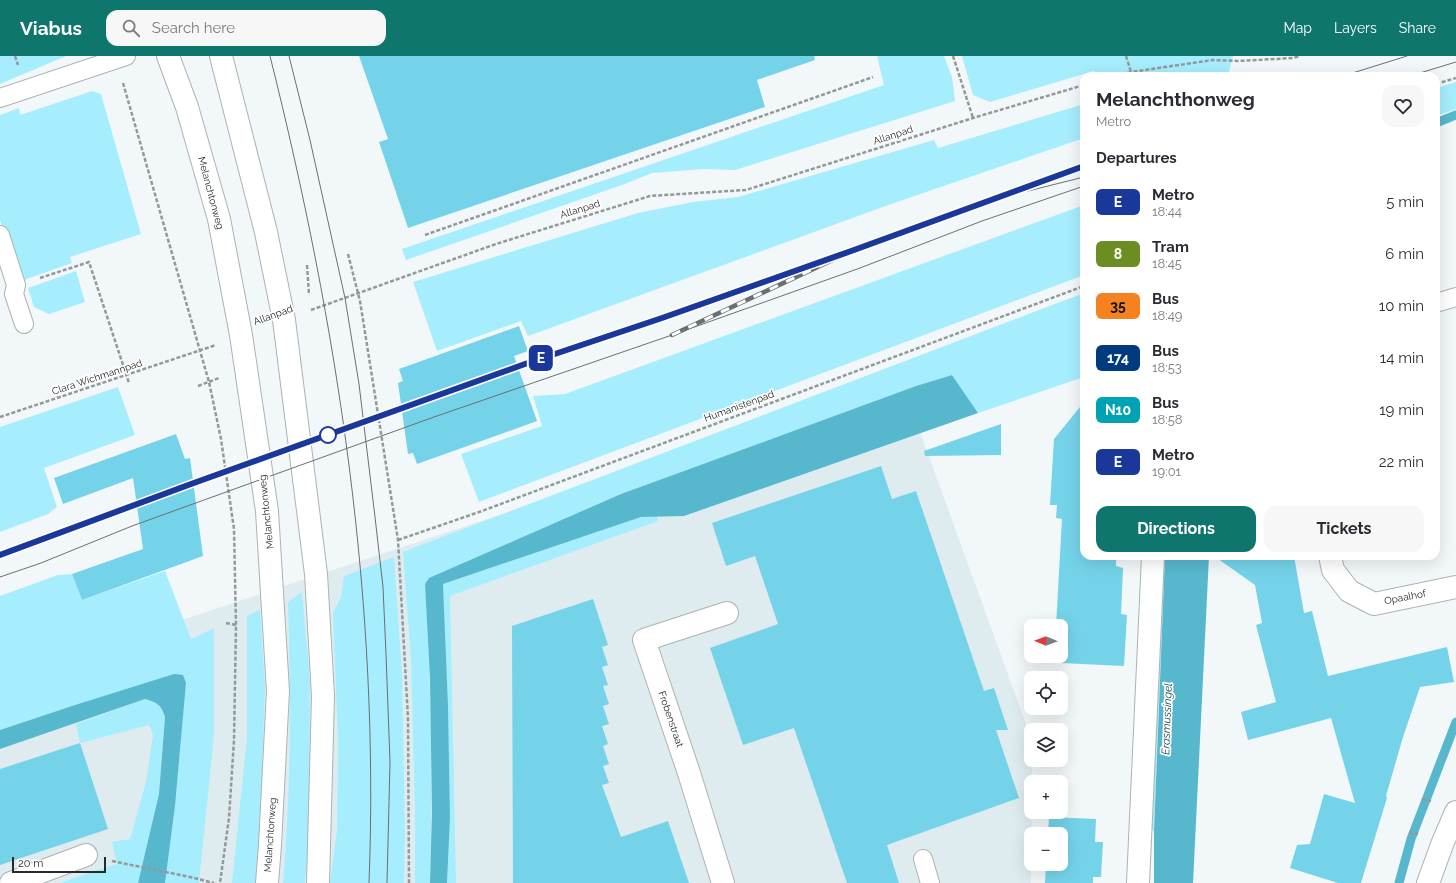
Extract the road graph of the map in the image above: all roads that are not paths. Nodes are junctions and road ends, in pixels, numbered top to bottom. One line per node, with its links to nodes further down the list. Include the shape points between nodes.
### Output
1 (168, 56): 17 (street, Melanchtonweg, via 187,107 219,219 241,336 267,510 278,691)
2 (221, 56): 18 (street, via 266,232 284,320 302,459 316,581 323,696)
3 (121, 58): 4 (lane)
4 (0, 98)
5 (0, 235): 8 (lane, via 16,286 14,294)
6 (1456, 296): 7 (lane)
7 (1440, 302)
8 (24, 324)
9 (1154, 560): 21 (street)
10 (1331, 560): 11 (street, Opaalhof, via 1333,570 1349,591 1374,604)
11 (1456, 587)
12 (728, 613): 19 (street, Frobenstraat, via 644,640)
13 (1456, 812): 22 (street)
14 (86, 855): 16 (street)
15 (923, 859): 20 (lane)
16 (11, 883)
17 (267, 883)
18 (318, 883)
19 (723, 883)
20 (930, 883)
21 (1138, 883)
22 (1428, 883)

